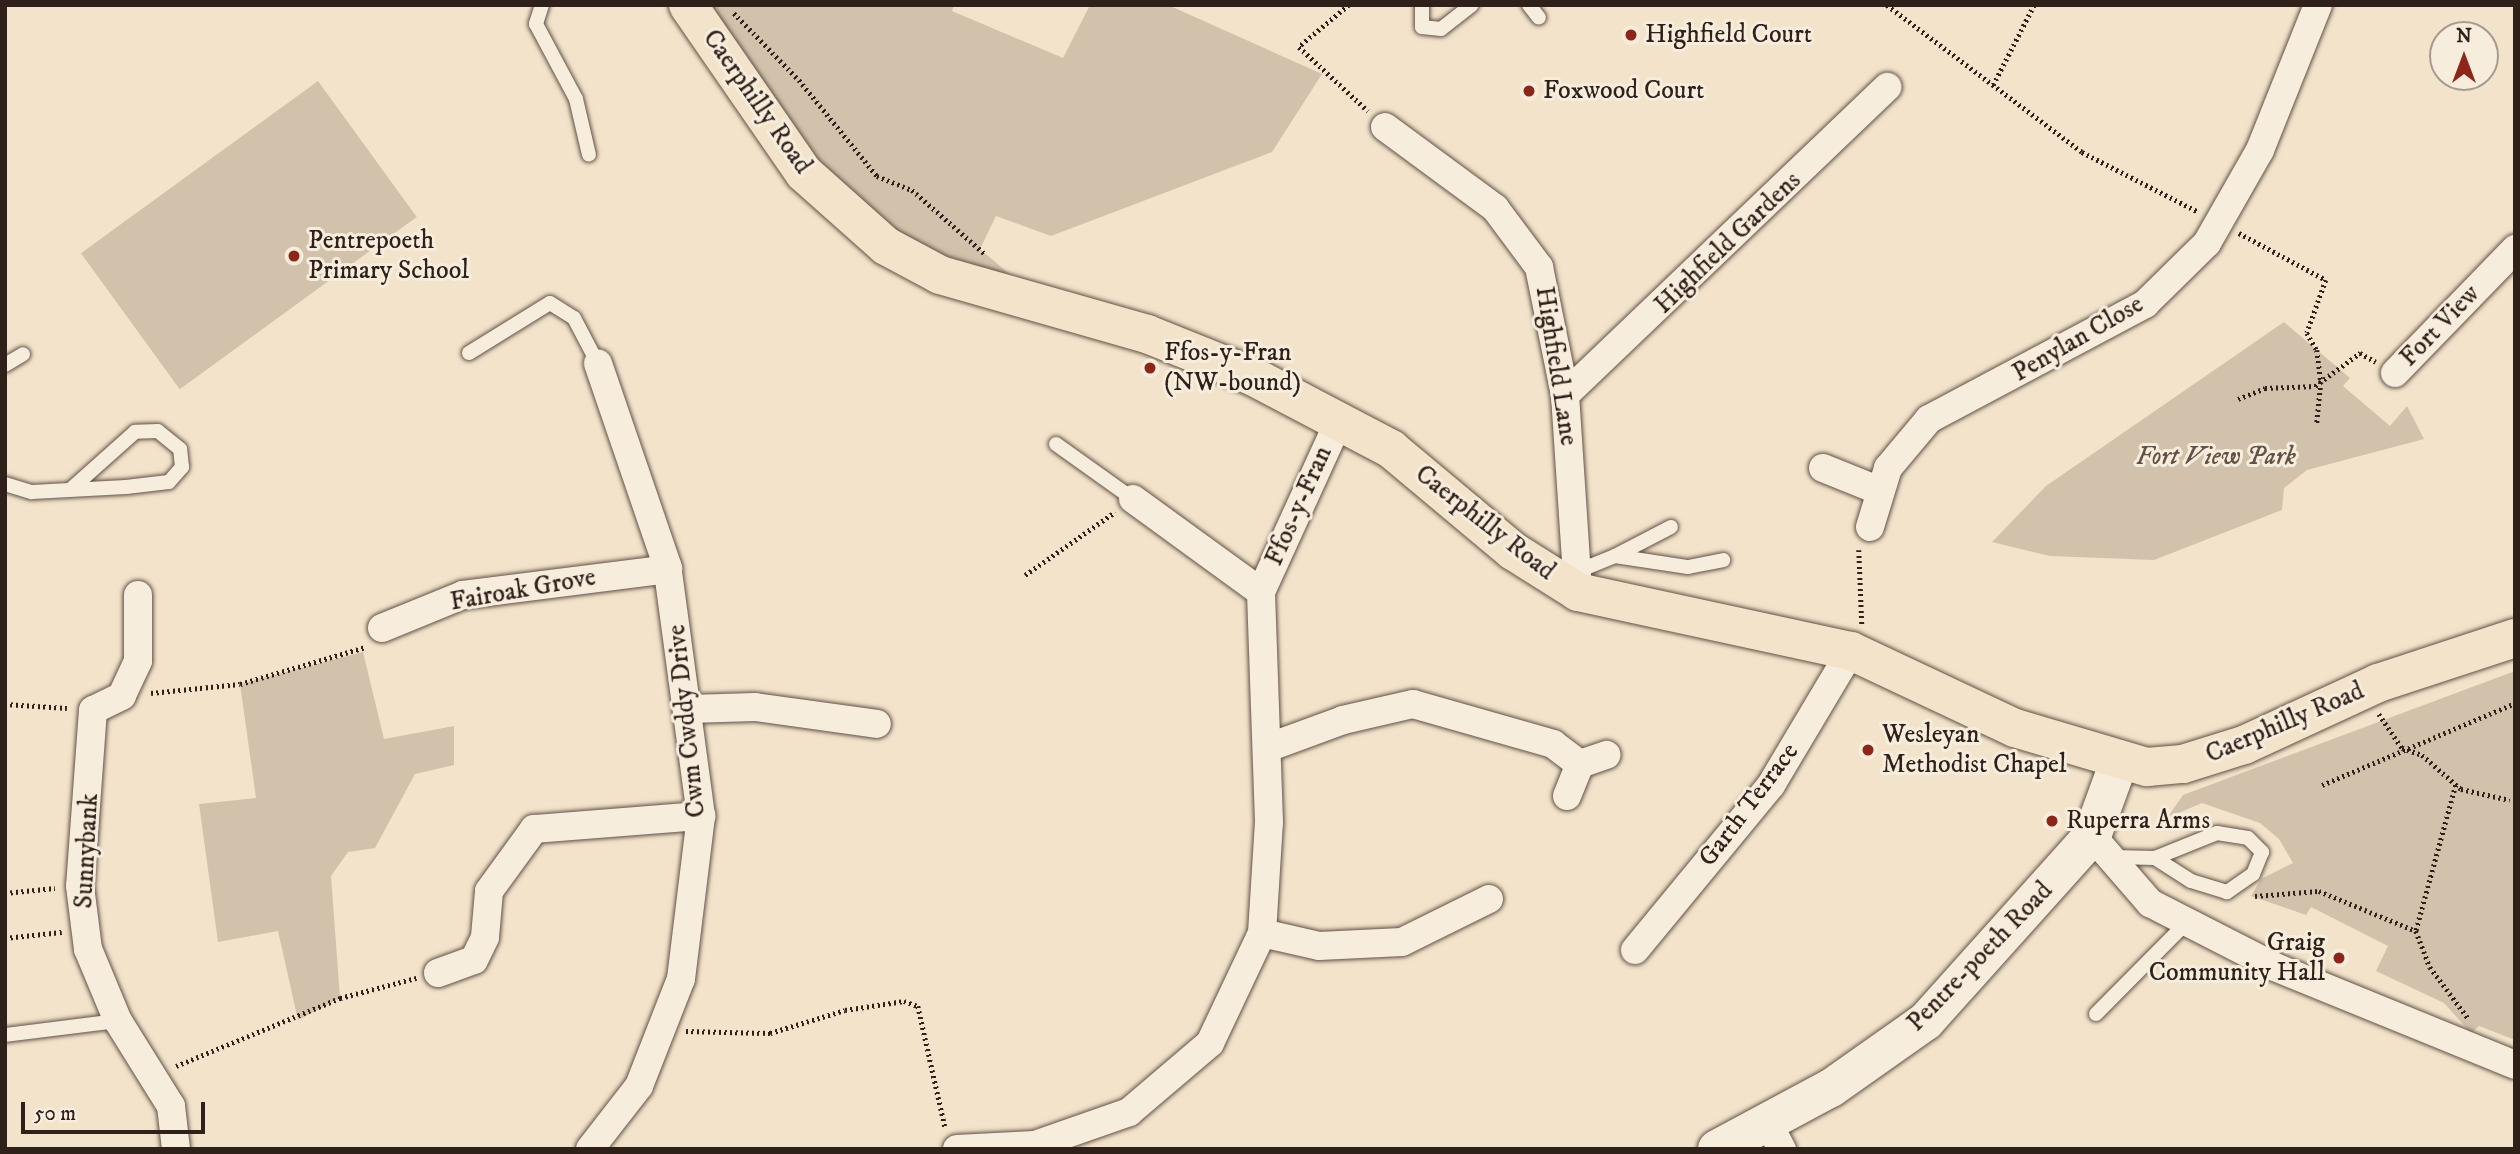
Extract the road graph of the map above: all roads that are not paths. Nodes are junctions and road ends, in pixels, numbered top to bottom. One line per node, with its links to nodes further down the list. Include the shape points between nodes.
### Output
1 (542, 5): 10 (lane, via 537,23 576,99)
2 (688, 5): 18 (main road, Caerphilly Road, via 804,173 886,246 940,275 1147,334 1254,377)
3 (1422, 5): 4 (lane, via 1422,27 1441,29)
4 (1472, 5)
5 (1529, 5): 7 (lane)
6 (2318, 5): 23 (street, Penylan Close, via 2260,150 2220,223 2146,304 1929,419 1888,468)
7 (1539, 18)
8 (1887, 87): 17 (street, Highfield Gardens)
9 (1385, 127): 17 (street, Highfield Lane, via 1494,208 1539,267)
10 (589, 155)
11 (2515, 249): 16 (street, Fort View)
12 (469, 353): 14 (lane, via 550,303 574,318)
13 (23, 354): 15 (lane)
14 (598, 364): 29 (street, Cwm Cwddy Drive, via 638,464)
15 (5, 365)
16 (2395, 373)
17 (1565, 395): 30 (street, Highfield Lane)
18 (1339, 421): 30 (main road, Caerphilly Road, via 1391,449 1513,551); 31 (street, Ffos-y-Fran)
19 (1056, 444): 24 (lane)
20 (1823, 468): 23 (street)
21 (5, 484): 22 (lane, via 32,492)
22 (71, 489): 22 (lane, via 135,432 158,431 180,449 182,467 169,482)
23 (1880, 491): 26 (street, Penylan Close)
24 (1133, 499): 31 (street, Ffos-y-Fran)
25 (1671, 527): 27 (lane)
26 (1870, 527)
27 (1615, 556): 28 (lane, via 1688,567); 30 (lane)
28 (1723, 560)
29 (668, 569): 33 (street, Fairoak Grove, via 463,595); 36 (street, Cwm Cwddy Drive)
30 (1578, 581): 34 (main road, Caerphilly Road)
31 (1261, 592): 38 (street, Ffos-y-Fran)
32 (138, 595): 52 (street, Sunnybank, via 138,661 122,696 93,710 80,886 84,930)
33 (382, 628)
34 (1857, 638): 40 (main road, Caerphilly Road, via 2015,728); 49 (street, Garth Terrace, via 1772,785)
35 (2515, 638): 40 (main road, Caerphilly Road, via 2365,689 2244,745 2183,765)
36 (689, 709): 37 (street, via 755,707); 43 (street, Cwm Cwddy Drive)
37 (877, 724)
38 (1267, 748): 41 (street, via 1343,720 1413,704 1553,744); 48 (street, Ffos-y-Fran)
39 (1606, 755): 41 (street)
40 (2119, 762): 44 (street, Pentre-poeth Road)
41 (1580, 765): 42 (street)
42 (1567, 796)
43 (701, 816): 50 (street, via 534,829 489,891 485,937 474,960); 58 (street, Cwm Cwddy Drive, via 681,979 639,1086)
44 (2102, 846): 45 (lane); 47 (street, via 2150,903); 55 (street, Pentre-poeth Road, via 1926,1021)
45 (2155, 858): 45 (lane, via 2217,833 2248,838 2262,852 2253,874 2227,892 2191,881)
46 (1489, 899): 48 (street, via 1402,942 1319,946)
47 (2186, 922): 51 (lane); 54 (street)
48 (1262, 933): 59 (street, Ffos-y-Fran, via 1210,1042 1129,1112 1035,1145)
49 (1635, 950)
50 (438, 973)
51 (2096, 1014)
52 (118, 1021): 53 (lane); 57 (street, Sunnybank, via 171,1106)
53 (5, 1035)
54 (2515, 1065)
55 (1775, 1136): 60 (street, Pentre-poeth Road)
56 (952, 1142): 59 (street, Ffos-y-Fran)
57 (176, 1149)
58 (590, 1149)
59 (974, 1149)
60 (1717, 1149)

